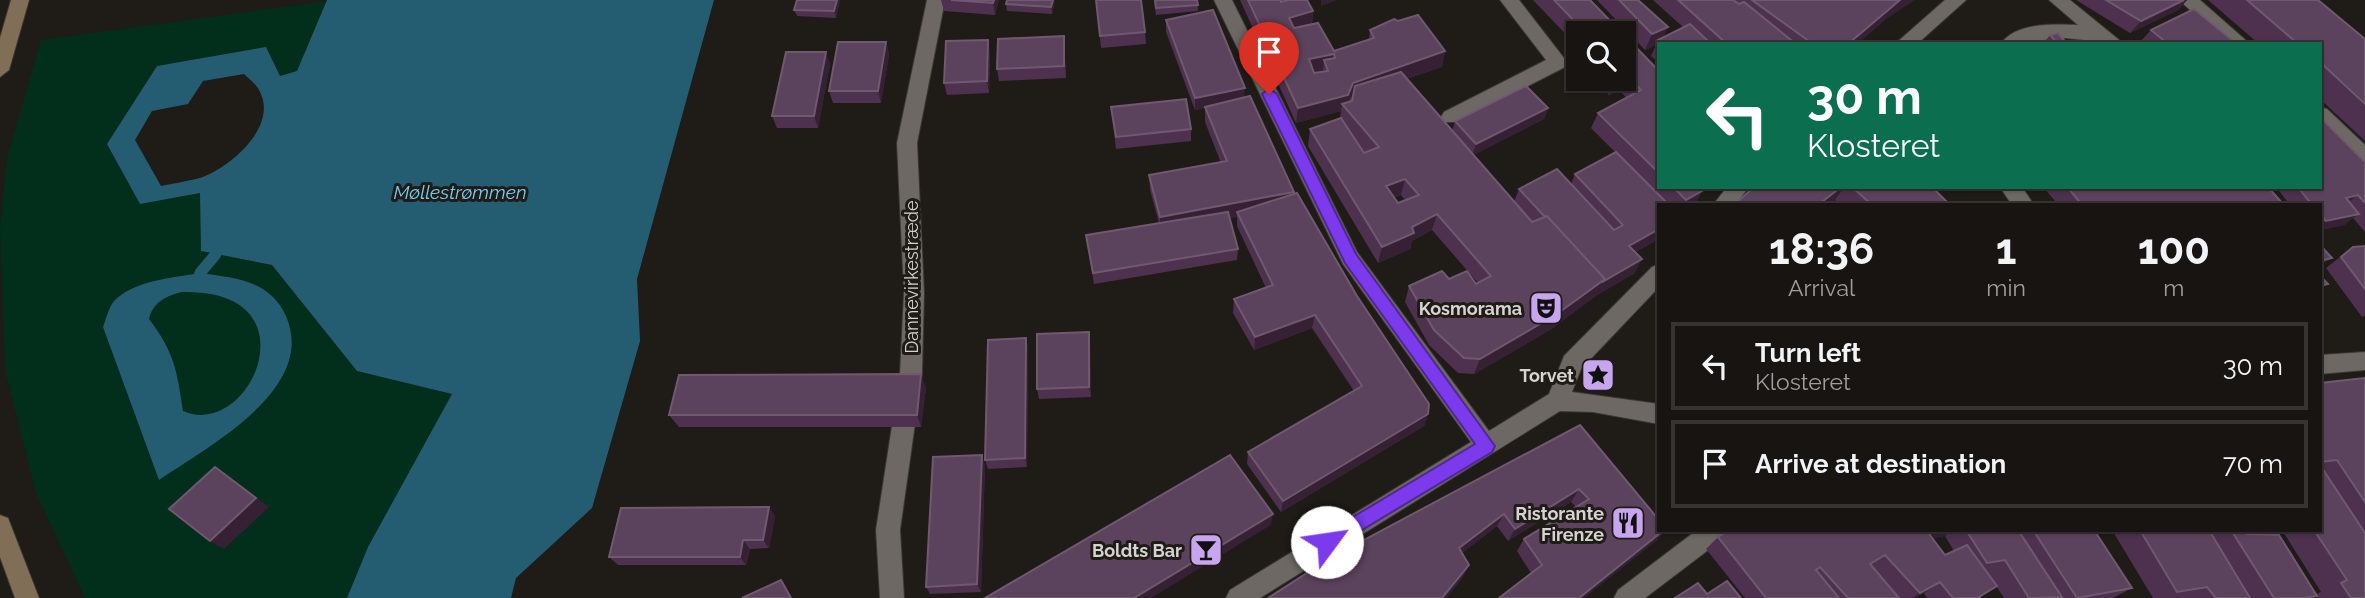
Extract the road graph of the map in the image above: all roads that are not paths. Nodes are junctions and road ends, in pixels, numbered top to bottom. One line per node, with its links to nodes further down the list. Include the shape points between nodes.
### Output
1 (20, 0): 12 (street)
2 (936, 0): 29 (street, Dannevirkestræde, via 906,143 914,293 911,374 888,530)
3 (1223, 0): 25 (street, via 1350,258)
4 (1509, 0): 14 (street, via 1558,62)
5 (1957, 0): 9 (street)
6 (2059, 0): 8 (street)
7 (2188, 0): 11 (street)
8 (2107, 38): 10 (street, via 2059,32 2020,36)
9 (1906, 42)
10 (2012, 42)
11 (2239, 42)
12 (0, 69)
13 (2322, 116): 15 (street)
14 (1451, 117)
15 (2365, 158)
16 (1737, 189): 18 (street)
17 (2012, 189): 19 (street)
18 (1725, 203)
19 (2022, 203)
20 (1657, 275): 23 (street, via 1572,363)
21 (2365, 361): 22 (street)
22 (2322, 365)
23 (1558, 401): 24 (street); 25 (street)
24 (1657, 414)
25 (1486, 446): 30 (street)
26 (0, 526): 28 (street)
27 (1713, 532): 31 (street)
28 (27, 598)
29 (892, 598)
30 (1238, 598)
31 (1626, 598)

